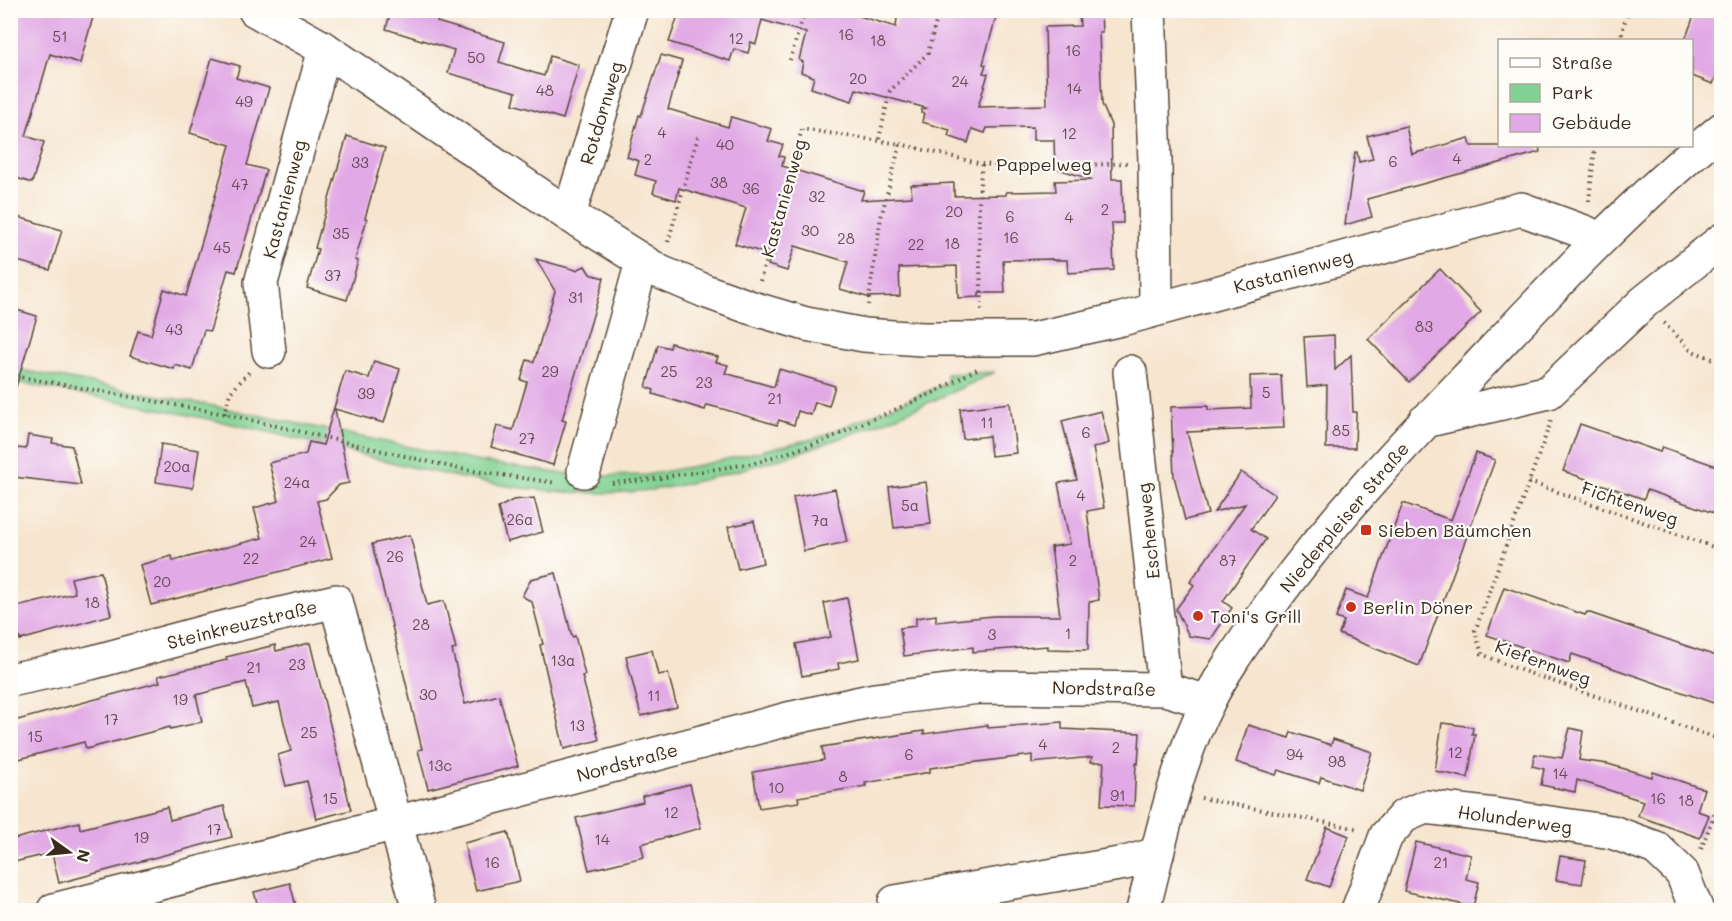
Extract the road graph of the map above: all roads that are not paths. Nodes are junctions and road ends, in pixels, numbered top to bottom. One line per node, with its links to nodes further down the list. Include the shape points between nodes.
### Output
1 (255, 10): 4 (street, Kastanienweg)
2 (632, 10): 6 (street, Rotdornweg)
3 (1149, 10): 10 (street)
4 (325, 49): 6 (street, Kastanienweg); 11 (street, Kastanienweg, via 261,283)
5 (1722, 129): 7 (street, Niederpleiser Straße)
6 (569, 215): 9 (street, Kastanienweg)
7 (1591, 238): 10 (street, Kastanienweg, via 1521,209); 13 (street, Niederpleiser Straße)
8 (1722, 240): 13 (street, via 1644,302 1548,392)
9 (651, 267): 10 (street, Kastanienweg, via 752,308 864,335 1033,339); 14 (street)
10 (1156, 308)
11 (269, 351)
12 (1130, 372): 16 (street, Eschenweg)
13 (1425, 422): 17 (street, Niederpleiser Straße, via 1289,579 1228,665)
14 (582, 479)
15 (10, 680): 18 (street, Steinkreuzstraße, via 336,601)
16 (1165, 689): 17 (street, Nordstraße); 18 (street, Nordstraße, via 979,687 874,700 792,718)
17 (1208, 702): 19 (street, Niederpleiser Straße, via 1172,792)
18 (409, 820): 21 (street, Nordstraße); 22 (street, Steinkreuzstraße)
19 (1157, 854): 20 (street); 23 (street, Niederpleiser Straße)
20 (895, 902)
21 (54, 910)
22 (419, 910)
23 (1143, 910)
24 (1358, 910): 25 (street, Holunderweg, via 1386,836 1404,816 1425,807 1612,832 1656,848 1682,873)
25 (1695, 910)

